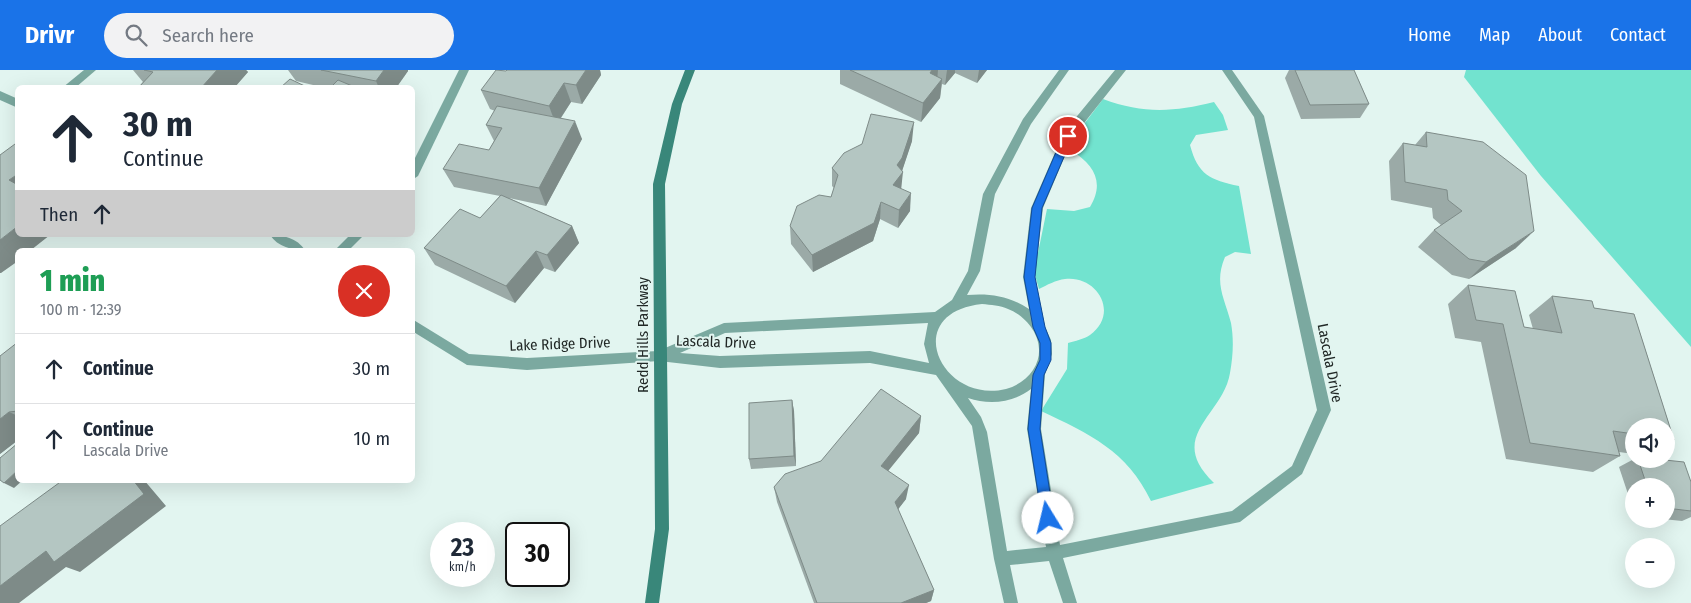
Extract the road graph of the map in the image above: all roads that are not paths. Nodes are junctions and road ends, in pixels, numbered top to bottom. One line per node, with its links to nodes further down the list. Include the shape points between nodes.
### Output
1 (91, 70): 7 (street)
2 (464, 70): 10 (street)
3 (690, 70): 19 (street, Redd Hills Parkway, via 677,104 659,184)
4 (1064, 70): 15 (street, via 1027,122 989,194 974,271)
5 (1121, 70): 18 (street, via 1068,136 1037,208 1030,277)
6 (1227, 70): 23 (street, Lascala Drive, via 1260,116 1324,410 1297,470 1235,517)
7 (71, 85)
8 (0, 95): 9 (street)
9 (15, 102)
10 (415, 170)
11 (279, 237): 13 (street)
12 (356, 237): 14 (street)
13 (296, 248)
14 (343, 248)
15 (957, 303): 16 (street); 18 (street, via 975,298 994,298 1012,303)
16 (939, 317): 19 (street, Lascala Drive, via 724,328); 20 (street, via 930,342)
17 (415, 326): 19 (street, Lake Ridge Drive, via 467,359 527,364)
18 (1039, 327): 21 (street, via 1046,343 1045,360)
19 (659, 356): 20 (street, Lascala Drive, via 720,362 870,357); 25 (street, Redd Hills Parkway, via 662,530)
20 (938, 370): 22 (street)
21 (1038, 375): 22 (street, via 1026,388 1009,396 969,393); 23 (street, via 1034,429)
22 (951, 384): 24 (street, via 977,422)
23 (1054, 553): 24 (street, Lascala Drive); 27 (street)
24 (1001, 559): 26 (street)
25 (652, 603)
26 (1011, 603)
27 (1070, 603)

